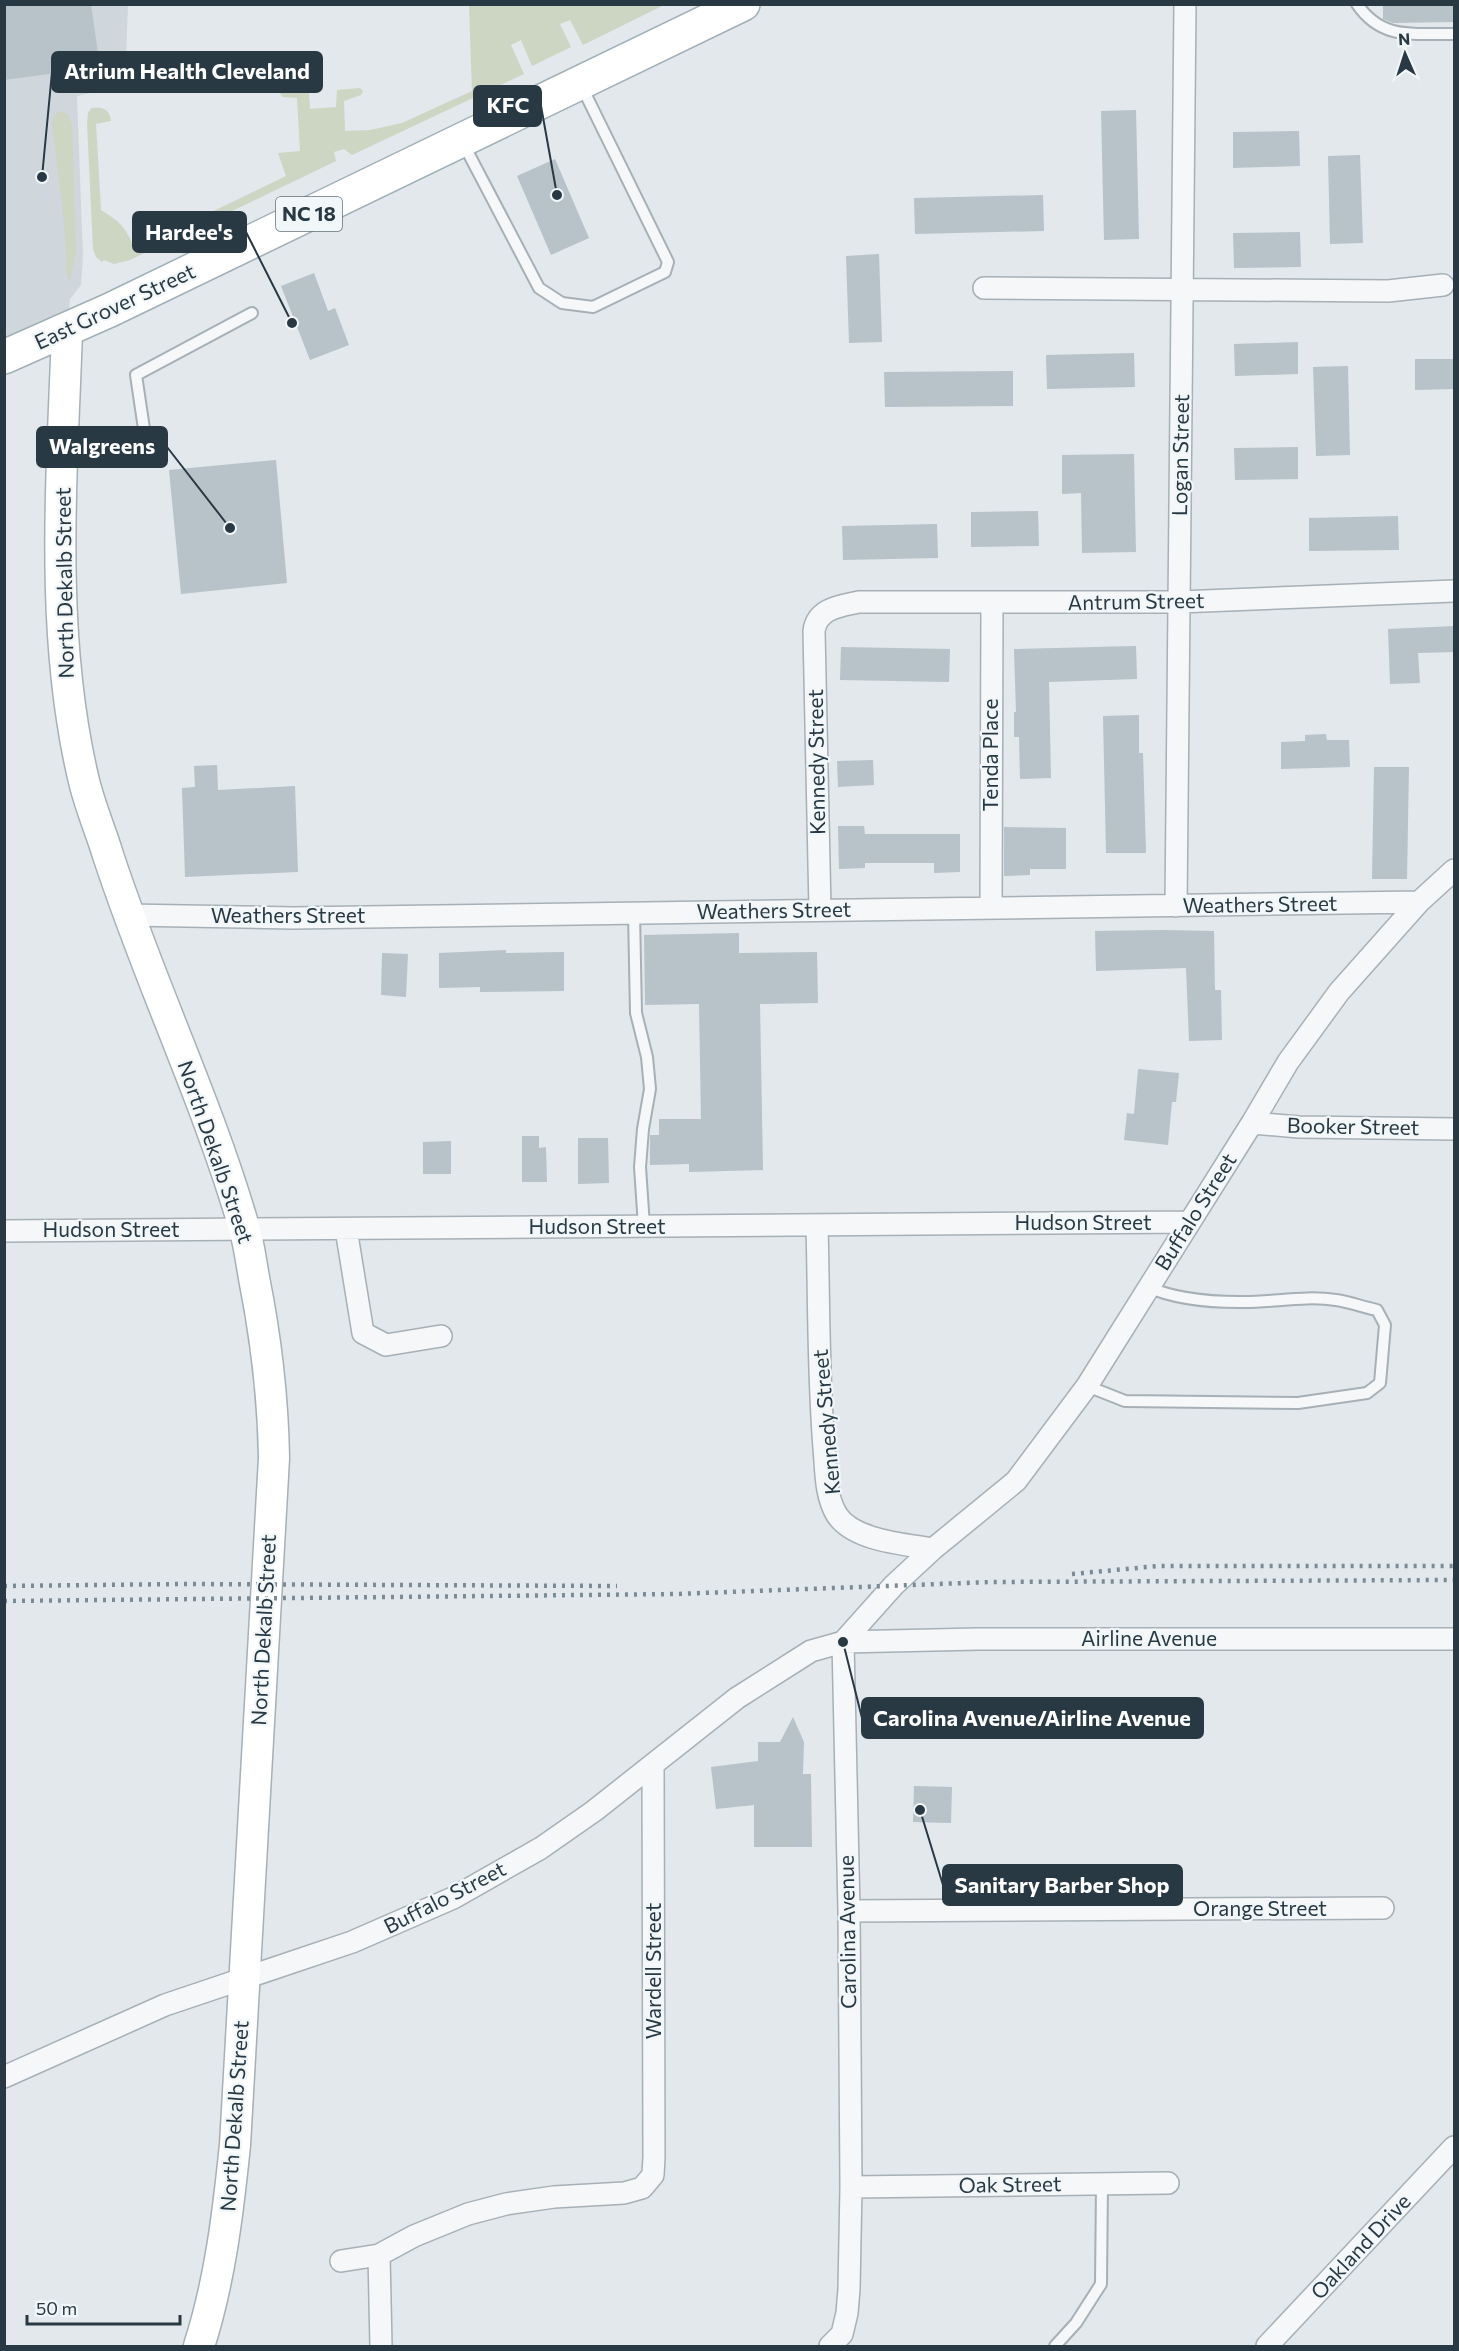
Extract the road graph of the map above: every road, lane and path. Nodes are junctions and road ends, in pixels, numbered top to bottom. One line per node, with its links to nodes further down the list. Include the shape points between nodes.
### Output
1 (1185, 4): 9 (street, Logan Street)
2 (1358, 4): 4 (lane, via 1365,15 1385,30)
3 (734, 6): 5 (main road, East Grover Street / NC 18)
4 (1455, 34)
5 (580, 83): 6 (main road, East Grover Street / NC 18); 6 (lane, via 668,262 665,272 593,307 562,303 539,288)
6 (462, 140): 11 (main road, East Grover Street / NC 18)
7 (1443, 285): 9 (street, via 1388,291)
8 (984, 288): 9 (street)
9 (1182, 291): 15 (street, Logan Street)
10 (252, 313): 13 (lane, via 136,375)
11 (67, 331): 12 (main road, East Grover Street / NC 18); 24 (main road, North Dekalb Street, via 61,535 67,685 84,779)
12 (4, 357)
13 (147, 449)
14 (1455, 591): 15 (street, Antrum Street)
15 (1179, 602): 16 (street, Antrum Street); 20 (street, Logan Street)
16 (992, 603): 17 (street, Antrum Street, via 859,602); 21 (street, Tenda Place)
17 (821, 615): 22 (street, Kennedy Street, via 814,631)
18 (1455, 870): 19 (street, Buffalo Street)
19 (1419, 902): 20 (street, Weathers Street); 25 (street, Buffalo Street, via 1340,992 1288,1062)
20 (1176, 906): 21 (street, Weathers Street)
21 (990, 908): 22 (street, Weathers Street)
22 (820, 910): 23 (street, Weathers Street)
23 (634, 913): 24 (street, Weathers Street, via 293,918); 29 (lane, via 636,1013 650,1089 640,1167)
24 (128, 915): 30 (main road, North Dekalb Street, via 211,1128)
25 (1252, 1123): 26 (street, Booker Street); 27 (street, Buffalo Street)
26 (1455, 1129)
27 (1189, 1222): 28 (street, Hudson Street); 33 (street, Buffalo Street)
28 (817, 1225): 29 (street, Hudson Street); 36 (street, Kennedy Street, via 822,1419 830,1497 837,1515 853,1530)
29 (644, 1226): 31 (street, Hudson Street)
30 (245, 1229): 31 (street, Hudson Street); 32 (street, Hudson Street); 42 (main road, North Dekalb Street, via 268,1361 274,1458)
31 (346, 1229): 34 (street, via 363,1333 386,1345)
32 (4, 1231)
33 (1148, 1287): 35 (street, Buffalo Street); 35 (lane, via 1203,1299 1336,1300 1377,1310 1385,1325 1380,1383 1367,1393 1298,1403 1125,1401)
34 (441, 1336)
35 (1087, 1386): 36 (street, Buffalo Street, via 1016,1481)
36 (933, 1549): 38 (street)
37 (1455, 1639): 38 (street, Airline Avenue)
38 (843, 1642): 39 (street, Buffalo Street, via 811,1651 736,1698); 41 (street, Carolina Avenue)
39 (653, 1766): 42 (street, Buffalo Street, via 542,1848 453,1898 352,1942); 48 (street, Wardell Street, via 652,2175 642,2188 624,2193 554,2197 468,2214)
40 (1383, 1908): 41 (street, Orange Street)
41 (849, 1911): 47 (street, Carolina Avenue)
42 (245, 1978): 43 (street, Buffalo Street, via 165,2005); 50 (main road, North Dekalb Street, via 226,2229)
43 (4, 2077)
44 (1455, 2147): 54 (street, Oakland Drive)
45 (1168, 2183): 46 (street, Oak Street)
46 (1102, 2184): 47 (street, Oak Street); 53 (lane, via 1101,2284 1076,2323)
47 (851, 2187): 52 (street, Carolina Avenue, via 847,2313 842,2334)
48 (379, 2255): 49 (street); 51 (street)
49 (342, 2261)
50 (199, 2346)
51 (381, 2346)
52 (830, 2346)
53 (1055, 2346)
54 (1267, 2346)

